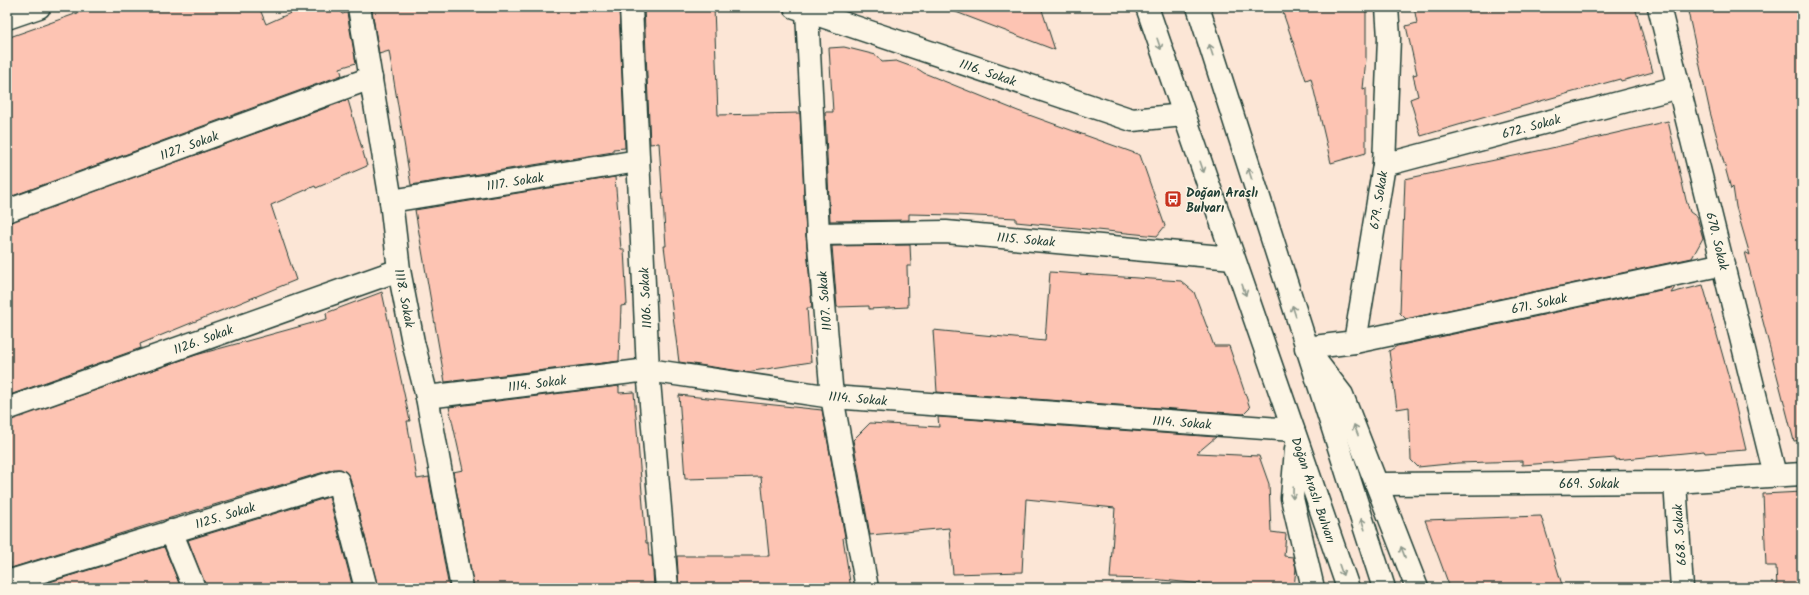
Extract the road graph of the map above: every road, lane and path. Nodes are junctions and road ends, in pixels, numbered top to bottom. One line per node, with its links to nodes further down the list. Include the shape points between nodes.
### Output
1 (39, 7): 9 (street)
2 (359, 7): 10 (street, 1118. Sokak)
3 (632, 7): 13 (street, 1106. Sokak)
4 (1147, 7): 12 (street, Doğan Araslı Bulvarı, one-way to 12)
5 (1198, 7): 22 (street, one-way to 5)
6 (1387, 7): 14 (street, 679. Sokak, via 1389,38)
7 (1659, 7): 11 (street, 670. Sokak)
8 (801, 9): 12 (street, 1116. Sokak, via 1132,120); 17 (street, 1107. Sokak)
9 (7, 18)
10 (371, 78): 15 (street, 1118. Sokak); 16 (street, 1127. Sokak)
11 (1679, 87): 14 (street, 672. Sokak); 19 (street, 670. Sokak)
12 (1184, 115): 18 (street, Doğan Araslı Bulvarı, one-way to 18)
13 (638, 161): 15 (street, 1117. Sokak); 23 (street, 1106. Sokak)
14 (1384, 165): 21 (street, 679. Sokak)
15 (391, 201): 20 (street, 1118. Sokak)
16 (7, 211)
17 (818, 234): 18 (street, 1115. Sokak, via 946,232); 25 (street, 1107. Sokak)
18 (1233, 258): 27 (street, Doğan Araslı Bulvarı, one-way to 27)
19 (1724, 264): 21 (street, 671. Sokak); 29 (street, 670. Sokak)
20 (399, 270): 24 (street, 1118. Sokak); 26 (street, 1126. Sokak)
21 (1355, 342): 22 (street)
22 (1306, 348): 31 (street, one-way to 22, via 1342,395); 41 (street, one-way to 22)
23 (648, 370): 24 (street, 1114. Sokak); 25 (street, 1114. Sokak); 37 (street, 1106. Sokak)
24 (427, 397): 36 (street, 1118. Sokak)
25 (832, 397): 27 (street, 1114. Sokak); 38 (street, 1107. Sokak)
26 (7, 409)
27 (1295, 435): 39 (street, one-way to 39, via 1292,498); 40 (street, Doğan Araslı Bulvarı, one-way to 40)
28 (1802, 474): 29 (street, 669. Sokak)
29 (1775, 475): 30 (street, 669. Sokak)
30 (1675, 482): 31 (street, 669. Sokak); 43 (street, 668. Sokak)
31 (1377, 484): 42 (street, one-way to 31)
32 (171, 531): 33 (street, 1125. Sokak); 34 (street); 35 (street, 1125. Sokak, via 338,481)
33 (7, 582)
34 (194, 588)
35 (366, 588)
36 (462, 588)
37 (667, 588)
38 (867, 588)
39 (1313, 588)
40 (1348, 588)
41 (1384, 588)
42 (1417, 588)
43 (1682, 588)

